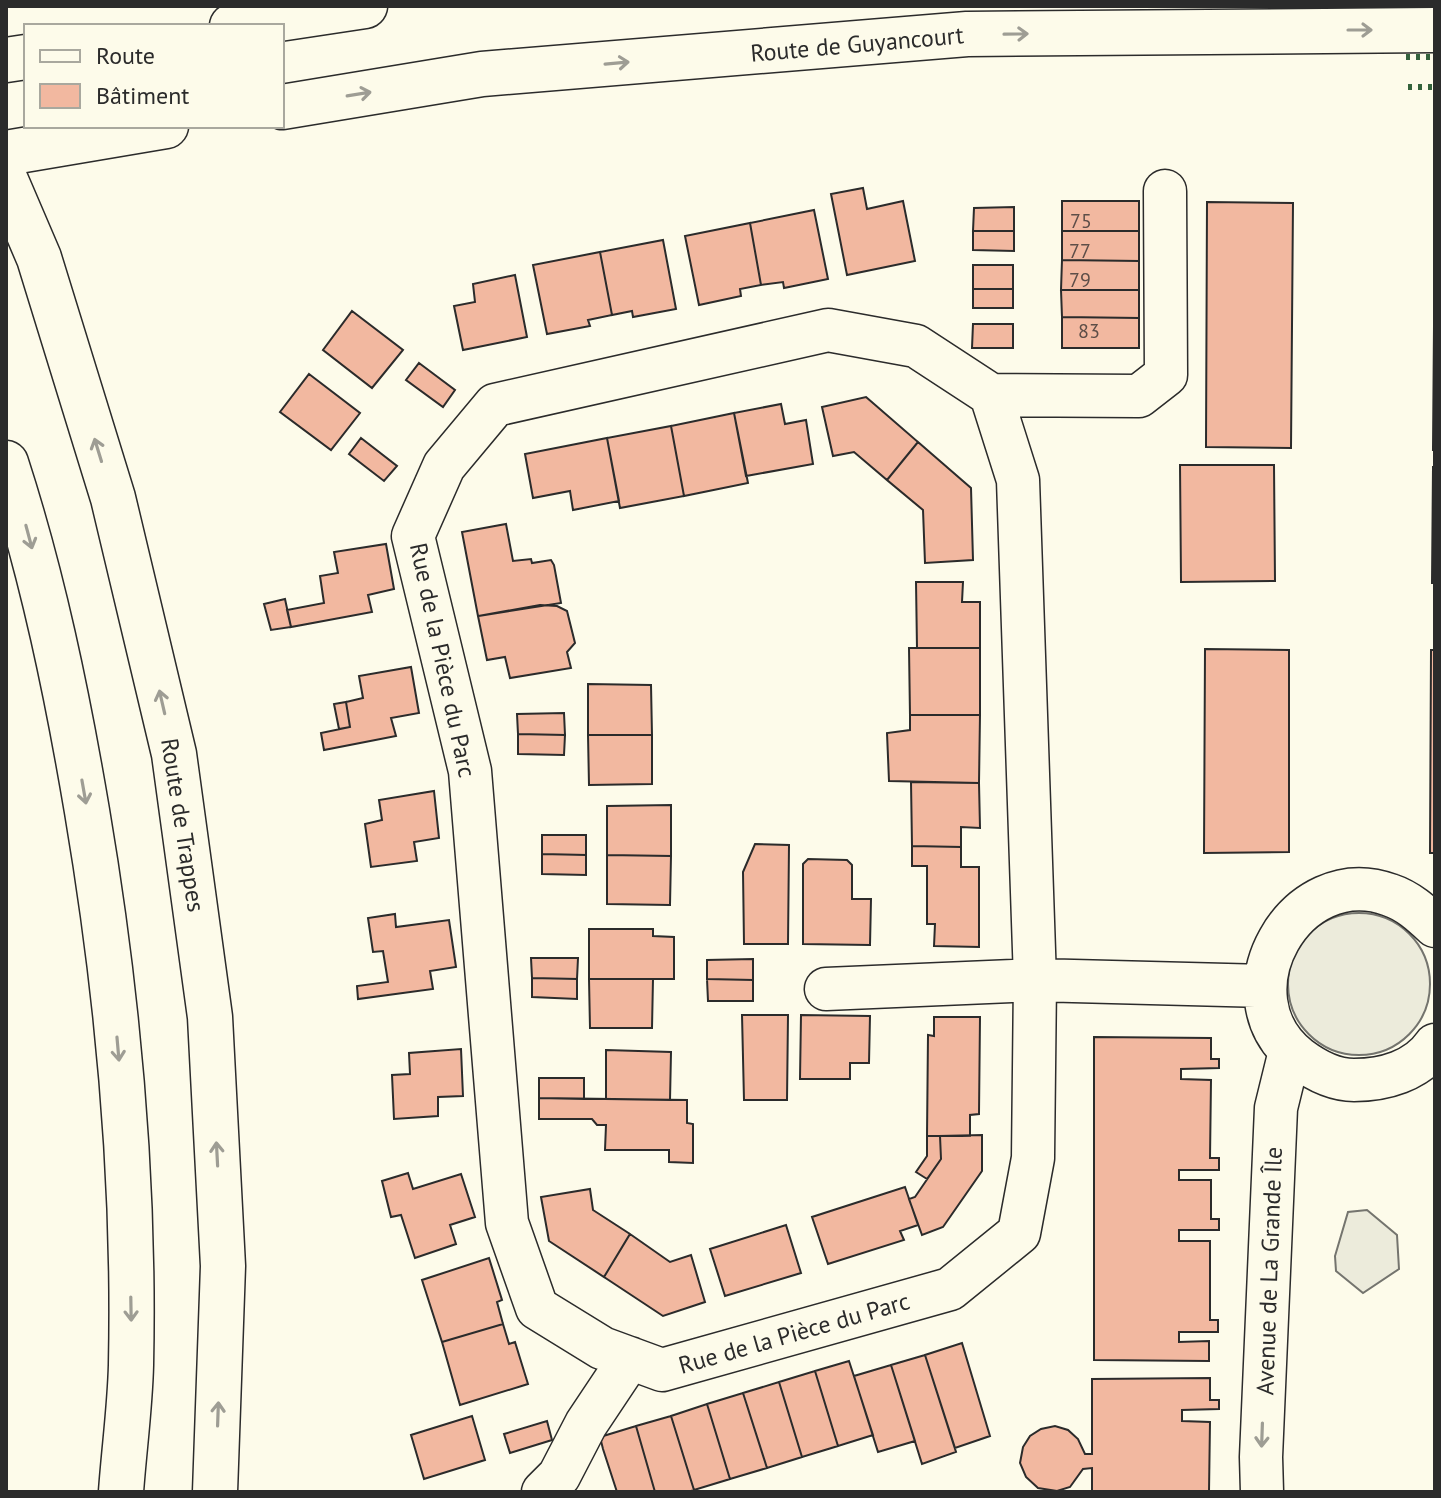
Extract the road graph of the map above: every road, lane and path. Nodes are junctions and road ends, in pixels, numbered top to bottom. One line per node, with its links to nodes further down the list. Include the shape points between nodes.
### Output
1 (365, 6): 4 (main road)
2 (1313, 18): 3 (main road, Route de Guyancourt, one-way to 3); 5 (main road, Route de Guyancourt, one-way to 2, via 482,74 967,34)
3 (1430, 22)
4 (245, 24)
5 (284, 107)
6 (154, 128): 7 (main road)
7 (6, 153)
8 (6, 181): 20 (main road, Route de Trappes, one-way to 8, via 223,1266 210,1017 174,754 113,498 39,258)
9 (1165, 191): 10 (street, via 1166,375 1139,396)
10 (991, 395): 13 (street, Rue de la Pièce du Parc, via 1018,480); 18 (street, Rue de la Pièce du Parc, via 916,346 828,330 495,405 444,466 413,536 470,771 507,1223 537,1308 602,1348)
11 (6, 463): 19 (main road, one-way to 19, via 70,707 107,926 129,1167 131,1367)
12 (1435, 926): 14 (street, via 1389,894 1331,894 1306,907 1284,929 1270,955)
13 (1035, 980): 14 (street); 15 (street); 18 (street, Rue de la Pièce du Parc, via 1033,1158 1019,1233 950,1289 662,1370)
14 (1265, 986): 16 (street, via 1268,1009)
15 (826, 989)
16 (1290, 1051): 17 (street, via 1315,1070 1345,1080 1377,1080); 22 (street, Avenue de La Grande Île, one-way to 22, via 1276,1108)
17 (1434, 1056)
18 (630, 1358): 21 (street, via 559,1476)
19 (121, 1492)
20 (215, 1492)
21 (543, 1492)
22 (1262, 1492)

